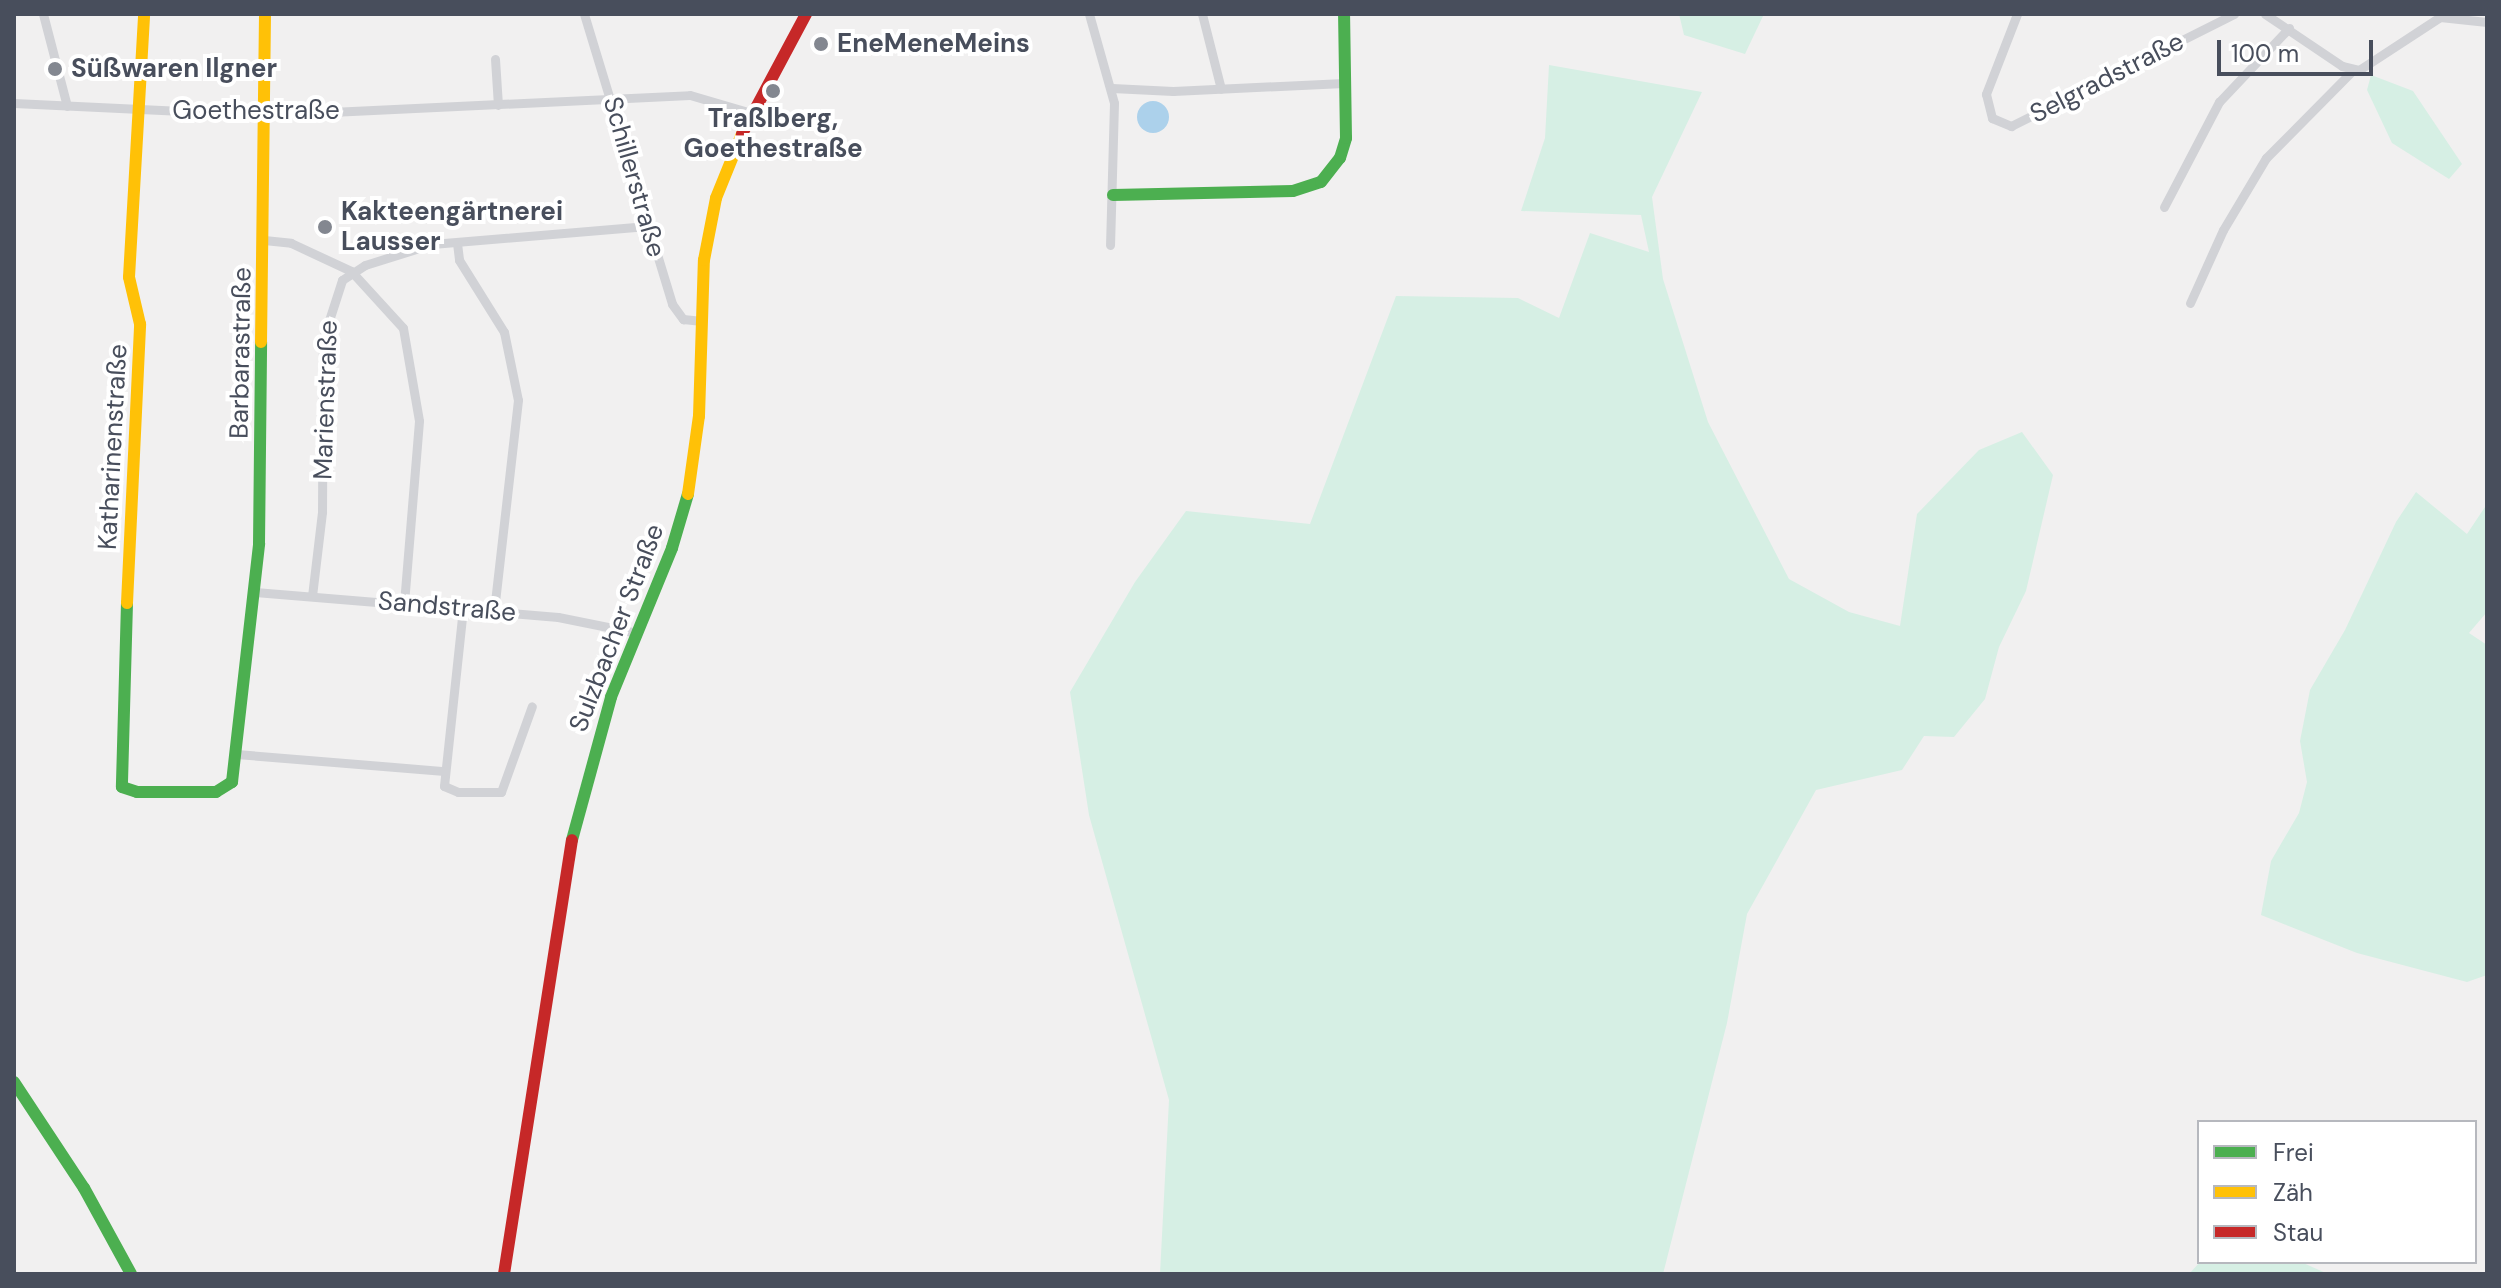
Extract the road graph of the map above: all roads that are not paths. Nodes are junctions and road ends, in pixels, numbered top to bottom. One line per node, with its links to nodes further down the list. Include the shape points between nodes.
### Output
1 (43, 14): 22 (street)
2 (144, 14): 23 (street, Katharinenstraße)
3 (265, 14): 25 (street, Barbarastraße)
4 (584, 14): 19 (street, Schillerstraße)
5 (806, 14): 24 (street, Sulzbacher Straße)
6 (1089, 14): 17 (street)
7 (1202, 14): 18 (street)
8 (1344, 14): 16 (street)
9 (2017, 14): 10 (street, Selgradstraße, via 1986,94 1992,118 2011,126)
10 (2234, 14)
11 (2265, 14): 13 (street)
12 (2487, 22): 15 (street, via 2440,17 2401,40 2379,62)
13 (2289, 28): 15 (street); 27 (street, via 2219,102)
14 (495, 59): 21 (street)
15 (2353, 70): 33 (street, via 2266,158 2223,230)
16 (1344, 83): 18 (street); 26 (street, via 1344,150 1321,182 1293,191)
17 (1112, 88): 18 (street); 26 (street)
18 (1221, 89)
19 (610, 99): 21 (street, Goethestraße); 24 (street, Goethestraße, via 690,95); 28 (street, Schillerstraße)
20 (14, 103): 22 (street, Goethestraße)
21 (498, 105): 25 (street, Goethestraße)
22 (67, 106): 23 (street, Goethestraße)
23 (138, 109): 25 (street, Goethestraße); 44 (street, Katharinenstraße, via 129,277 140,324)
24 (751, 113): 34 (street, Sulzbacher Straße, via 712,211)
25 (268, 115): 29 (street, Barbarastraße)
26 (1113, 195): 31 (street)
27 (2164, 207)
28 (647, 226): 30 (street); 34 (street, Schillerstraße, via 676,312)
29 (264, 240): 32 (street, via 291,243); 35 (street, Barbarastraße)
30 (457, 243): 32 (street, via 411,249); 39 (street, via 459,260 504,332 517,392 515,451)
31 (1110, 245)
32 (351, 271): 36 (street, Marienstraße, via 329,307 323,339 322,512); 37 (street, via 403,328 416,386 417,472)
33 (2190, 303)
34 (702, 321): 40 (street, Sulzbacher Straße, via 690,488)
35 (255, 592): 36 (street, Sandstraße); 42 (street, Barbarastraße)
36 (312, 596): 37 (street, Sandstraße)
37 (404, 603): 38 (street, Sandstraße)
38 (463, 608): 39 (street, Sandstraße); 43 (street)
39 (494, 610): 40 (street, Sandstraße, via 620,626)
40 (637, 633): 47 (street, Sulzbacher Straße, via 598,737 568,857)
41 (532, 706): 43 (street, via 501,792 450,790 444,786)
42 (236, 754): 43 (street); 44 (street, Barbarastraße, via 232,782 224,791 137,792)
43 (444, 771)
44 (122, 787)
45 (14, 1082): 46 (street, via 84,1188)
46 (131, 1274)
47 (504, 1274)

